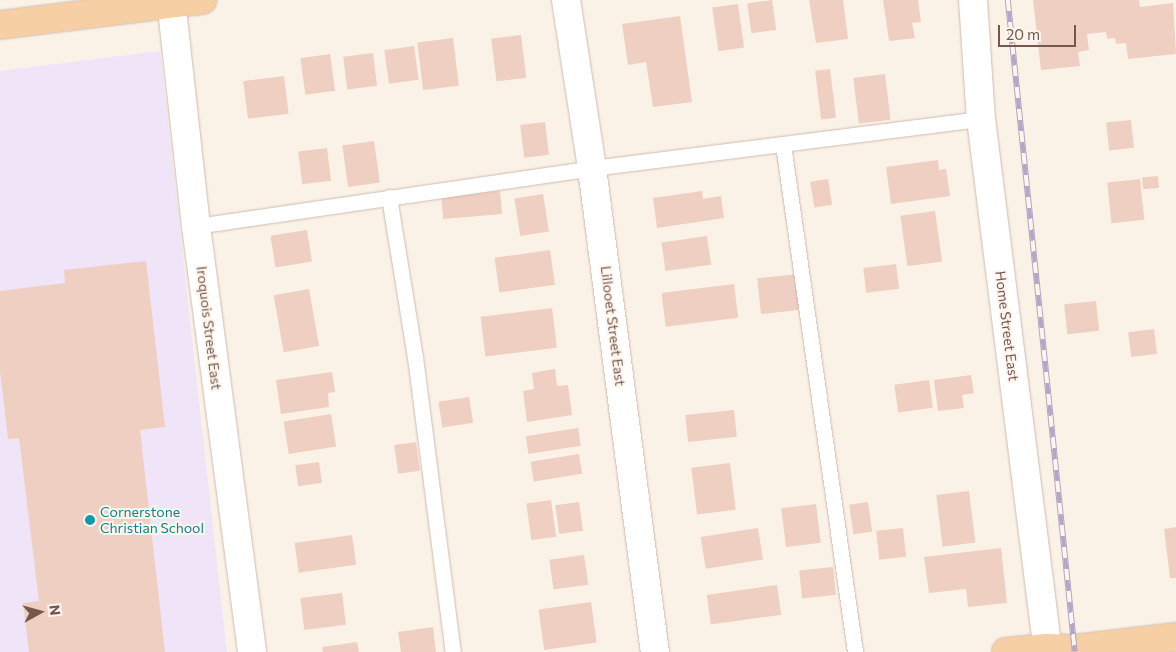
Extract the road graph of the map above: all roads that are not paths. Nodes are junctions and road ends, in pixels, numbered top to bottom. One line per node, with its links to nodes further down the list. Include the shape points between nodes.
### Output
1 (202, 0): 4 (main road)
2 (566, 0): 8 (street, Lillooet Street East)
3 (973, 0): 6 (street, Home Street East)
4 (171, 2): 5 (main road); 10 (street, Iroquois Street East)
5 (0, 25)
6 (981, 119): 7 (lane); 12 (street, Home Street East)
7 (783, 144): 8 (lane); 16 (lane)
8 (592, 168): 9 (lane); 15 (street, Lillooet Street East)
9 (389, 197): 10 (lane); 14 (lane, via 415,357)
10 (196, 226): 13 (street, Iroquois Street East)
11 (1176, 636): 12 (main road)
12 (1047, 650): 17 (main road)
13 (252, 652)
14 (453, 652)
15 (655, 652)
16 (855, 652)
17 (1006, 652)

